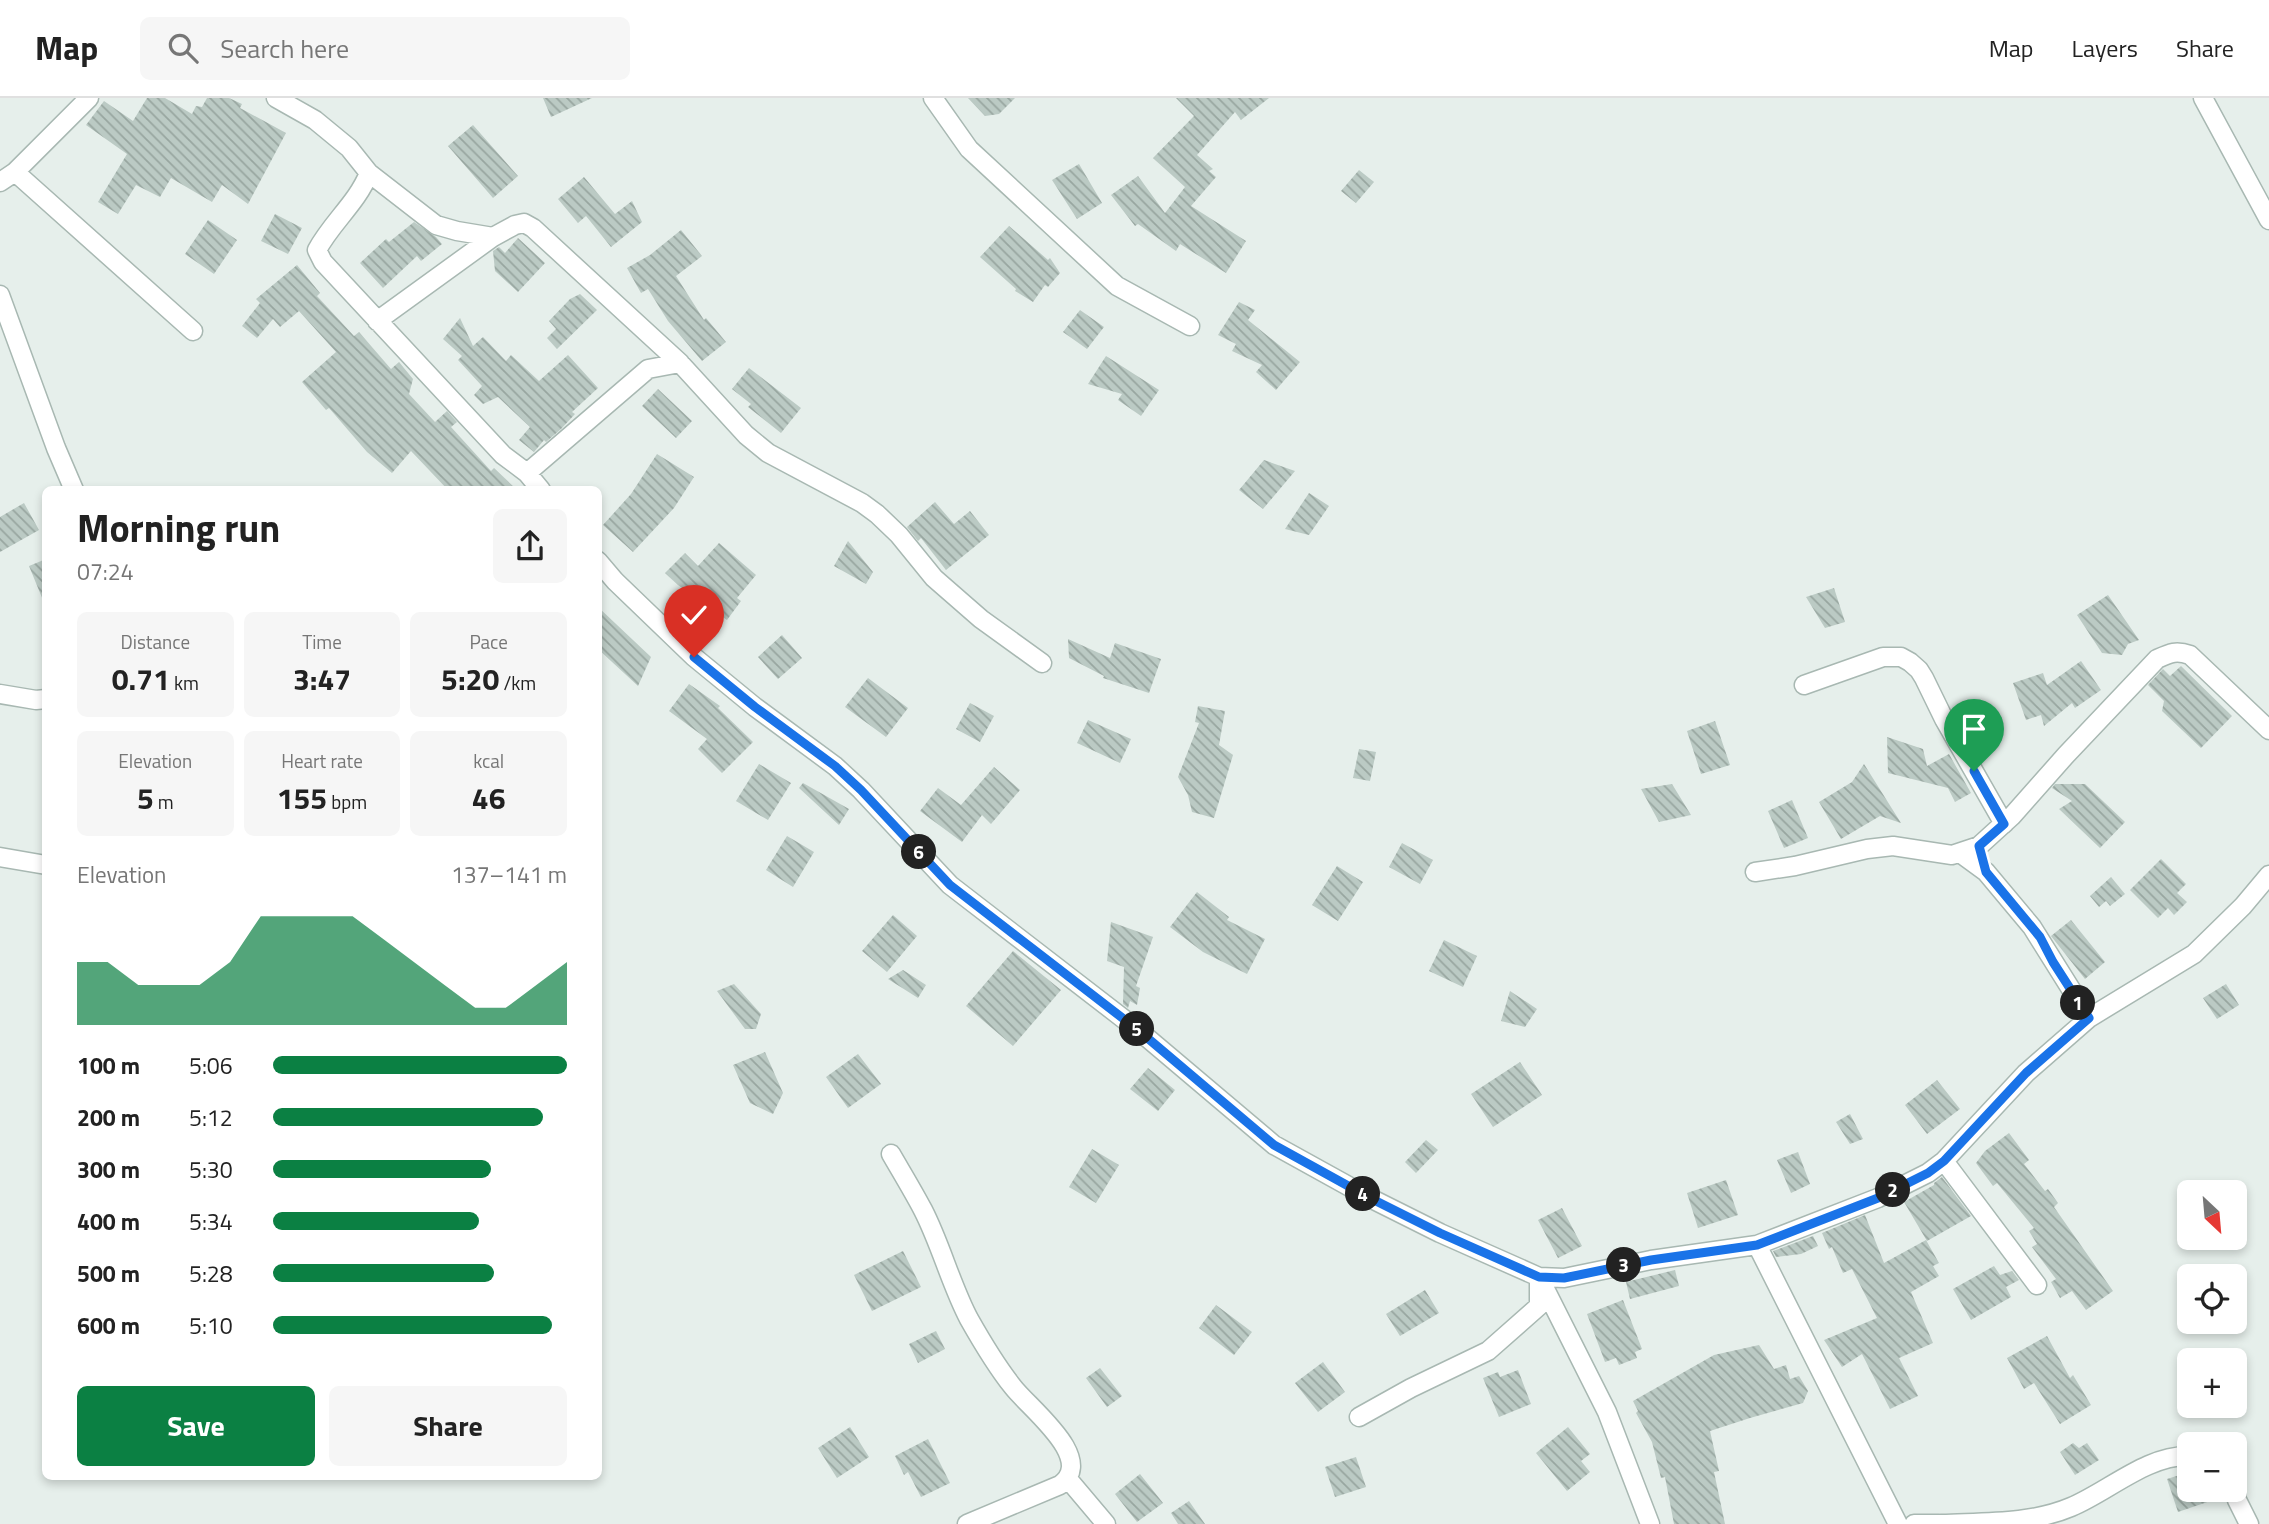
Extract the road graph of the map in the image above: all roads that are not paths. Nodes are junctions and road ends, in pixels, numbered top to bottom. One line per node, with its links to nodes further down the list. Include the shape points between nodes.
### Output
1 (89, 98): 6 (street)
2 (276, 98): 5 (street, via 315,120)
3 (933, 98): 11 (street, via 969,149 1117,286)
4 (2203, 98): 7 (street)
5 (369, 173): 8 (street, via 436,225); 10 (street, via 356,199 317,250)
6 (7, 177): 12 (street)
7 (2269, 219)
8 (493, 237): 10 (street); 13 (street, via 515,225 533,228)
9 (0, 295): 15 (street)
10 (377, 321): 14 (street, via 503,455)
11 (1189, 326)
12 (193, 331)
13 (680, 363): 14 (street, via 648,369); 18 (street, via 746,435 768,453 877,514 934,578)
14 (527, 473): 16 (street)
15 (72, 486)
16 (538, 486)
17 (602, 566): 35 (street, via 694,657 835,766 950,885 1138,1030 1274,1145 1417,1222)
18 (1042, 663)
19 (1804, 685): 23 (street, via 1883,657 1910,662 1924,678)
20 (0, 694): 21 (street)
21 (42, 699)
22 (2269, 730): 23 (street, via 2190,655 2169,653 2157,659)
23 (2004, 824): 24 (street)
24 (1979, 846): 25 (street); 29 (street)
25 (1960, 853): 28 (street, via 1894,846); 29 (street)
26 (0, 856): 27 (street)
27 (42, 864)
28 (1755, 872)
29 (1986, 872): 31 (street, via 2040,937)
30 (2269, 875): 31 (street, via 2194,954)
31 (2089, 1018): 33 (street, via 2026,1073)
32 (891, 1154): 39 (street, via 924,1211 969,1319 1013,1387 1060,1437 1072,1460)
33 (1944, 1161): 34 (street, via 1878,1198); 36 (street)
34 (1757, 1245): 35 (street, via 1564,1278); 44 (street)
35 (1539, 1277): 37 (street, via 1539,1306 1488,1351); 43 (street, via 1607,1412)
36 (2037, 1285)
37 (1359, 1417)
38 (2177, 1456): 45 (street, via 2149,1465 2070,1508 2034,1519)
39 (1068, 1479): 41 (street); 42 (street)
40 (2238, 1502): 46 (street)
41 (967, 1524)
42 (1106, 1524)
43 (1650, 1524)
44 (1898, 1524)
45 (1927, 1524)
46 (2249, 1524)

